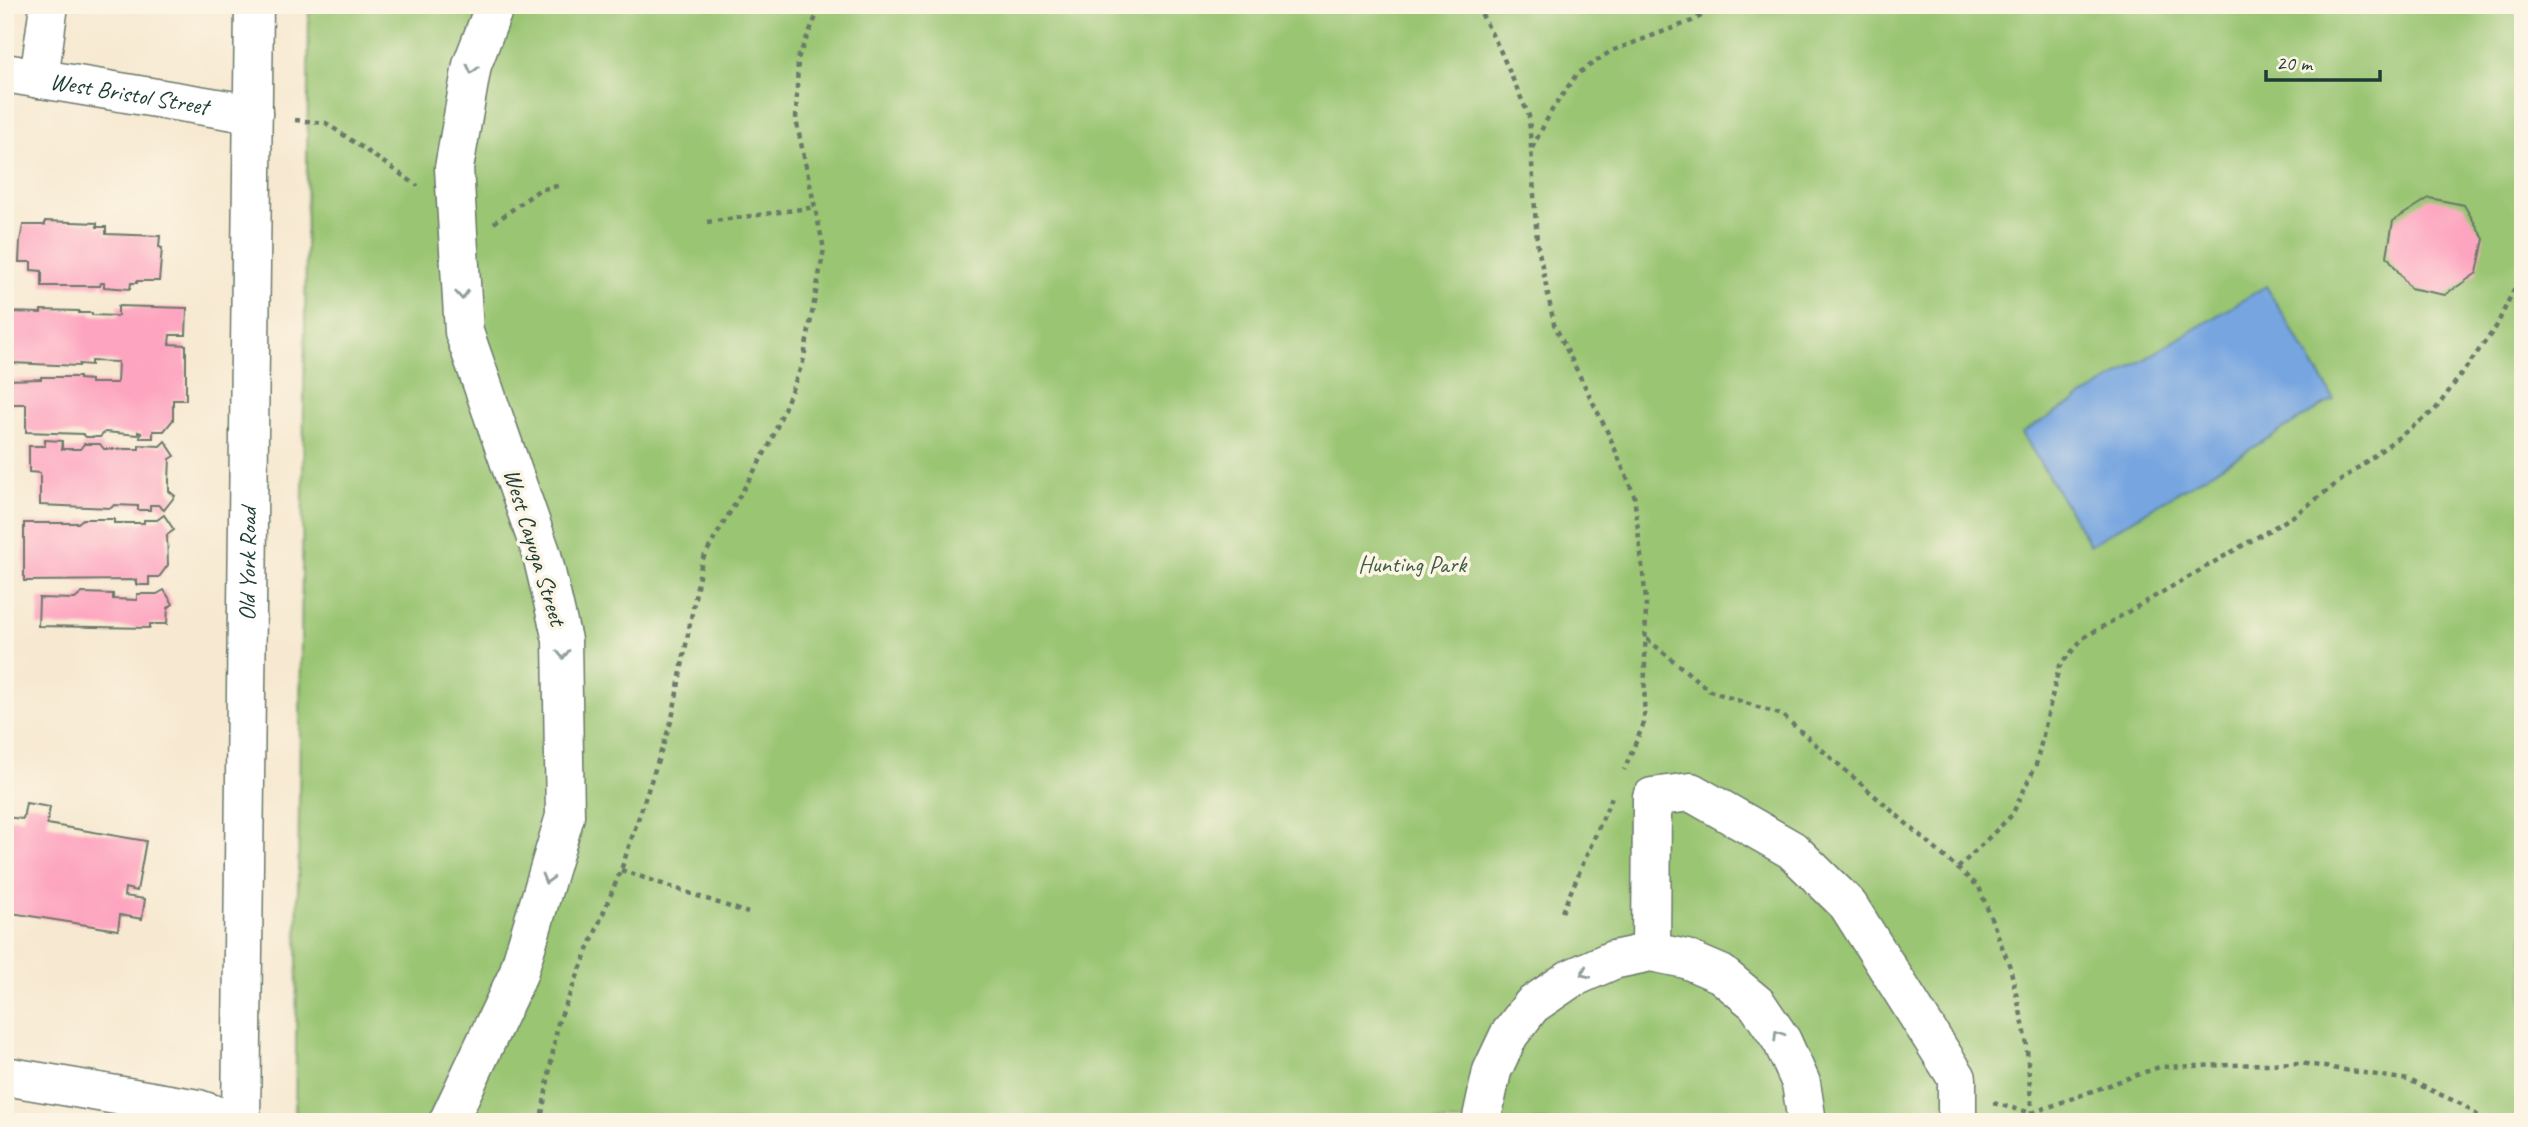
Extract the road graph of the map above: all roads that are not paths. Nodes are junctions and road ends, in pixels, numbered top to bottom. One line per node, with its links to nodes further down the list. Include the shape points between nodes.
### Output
1 (49, 5): 4 (street)
2 (254, 5): 5 (street, Old York Road)
3 (495, 5): 13 (street, West Cayuga Street, one-way to 13, via 472,65 454,168 464,332 542,555 562,640 565,816 518,974)
4 (22, 76): 5 (street, West Bristol Street)
5 (253, 114): 12 (street, Old York Road)
6 (1651, 952): 8 (street, one-way to 6, via 1782,1041 1757,1004 1721,974 1686,959); 9 (street, one-way to 9, via 1613,960 1570,979 1532,1005 1509,1035 1492,1071); 10 (street, via 1652,797 1691,792 1791,850 1848,905 1957,1079)
7 (5, 1076): 11 (street, via 198,1109)
8 (1801, 1083): 15 (street); 16 (street, via 1814,1109)
9 (1484, 1106): 14 (street)
10 (1969, 1111)
11 (236, 1122)
12 (241, 1122)
13 (448, 1122)
14 (1465, 1122)
15 (1807, 1122)
16 (1828, 1122)

